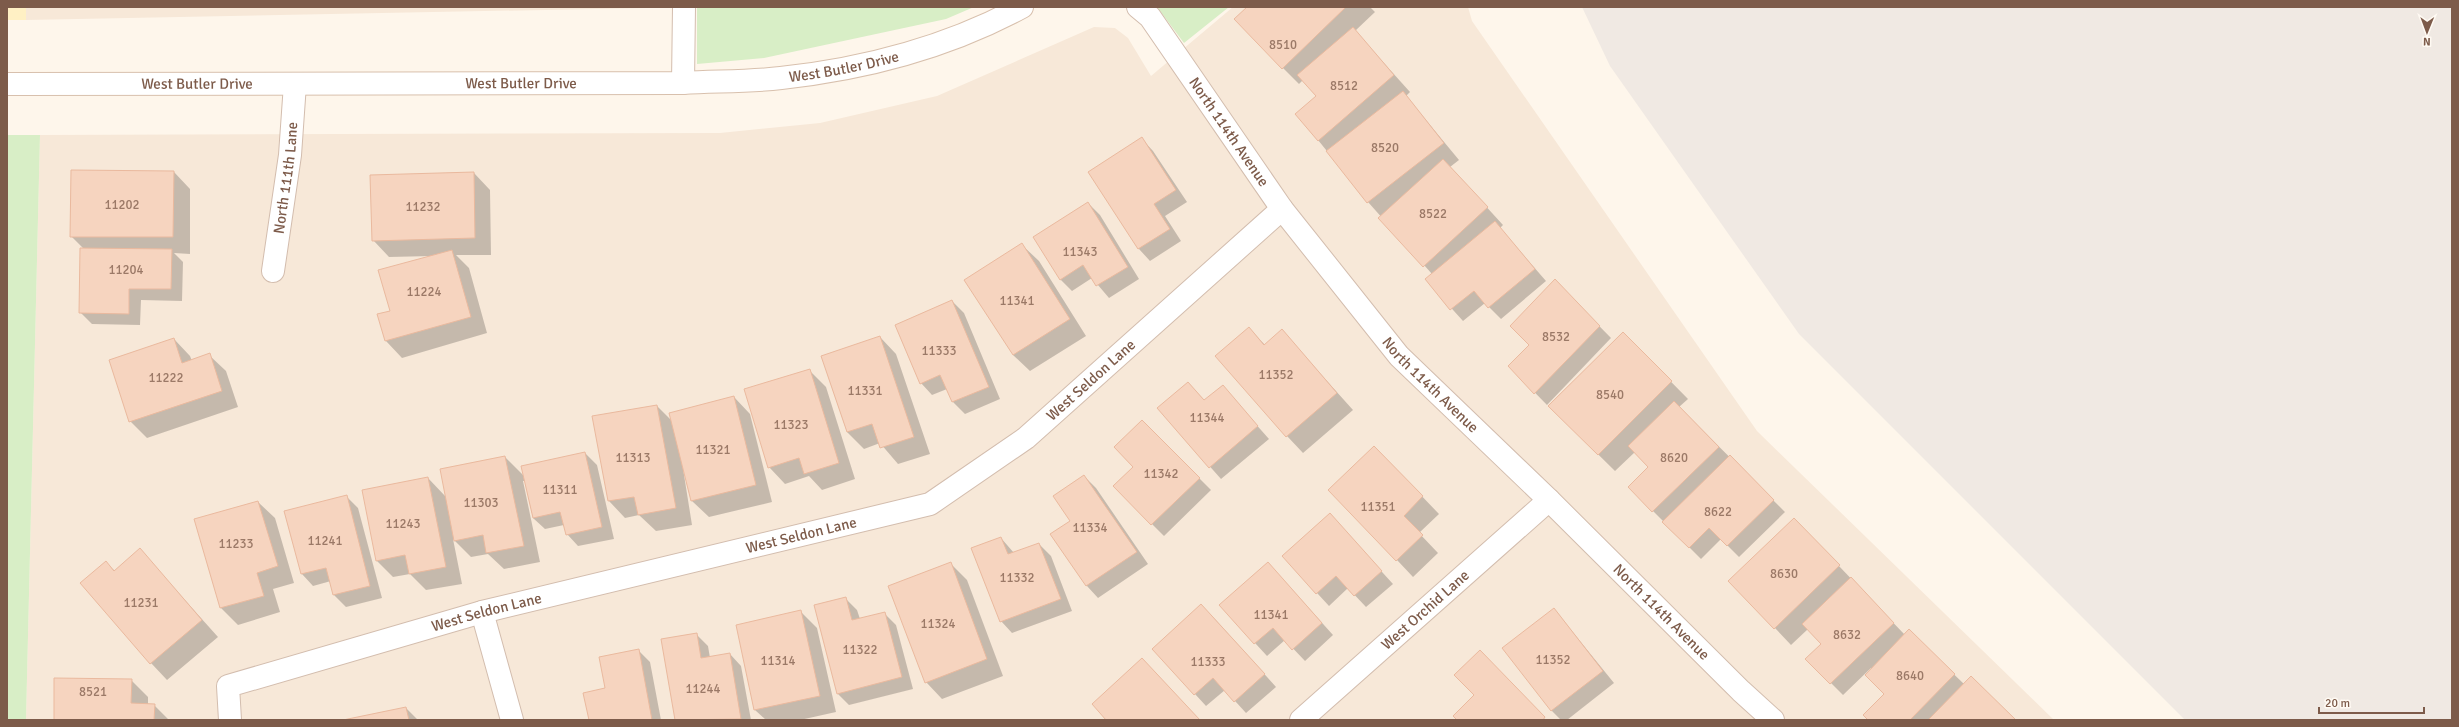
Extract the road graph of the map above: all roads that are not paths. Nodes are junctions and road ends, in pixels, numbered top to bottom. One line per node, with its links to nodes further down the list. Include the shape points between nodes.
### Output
1 (684, 7): 4 (street)
2 (1022, 7): 4 (street, West Butler Drive, via 999,20 945,42 878,61 827,72 780,78)
3 (1138, 7): 7 (street, North 114th Avenue, via 1150,18)
4 (684, 83): 6 (street, West Butler Drive)
5 (7, 84): 6 (street, West Butler Drive)
6 (295, 84): 8 (street, North 111th Lane, via 290,155)
7 (1282, 209): 9 (street, North 114th Avenue, via 1398,356); 10 (street, West Seldon Lane, via 1026,438 930,504)
8 (273, 271)
9 (1549, 500): 13 (street, West Orchid Lane); 14 (street, North 114th Avenue)
10 (482, 612): 11 (street, West Seldon Lane, via 228,686); 12 (street)
11 (230, 720)
12 (512, 720)
13 (1301, 720)
14 (1773, 720)

